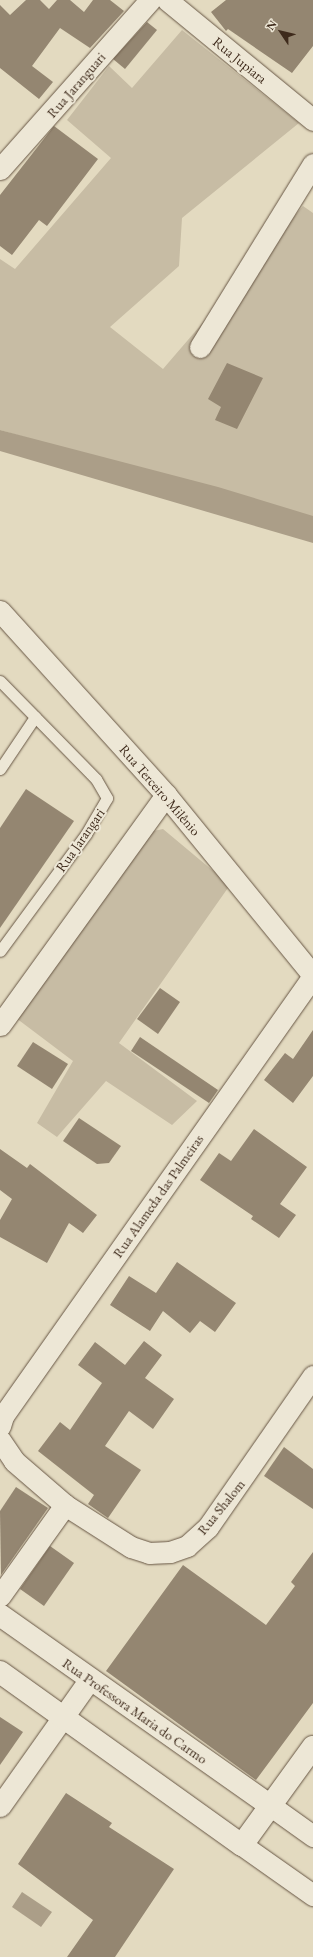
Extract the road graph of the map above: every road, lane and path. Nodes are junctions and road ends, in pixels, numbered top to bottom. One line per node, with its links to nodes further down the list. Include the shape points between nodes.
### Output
1 (150, 0): 5 (street, Rua Jaranguari)
2 (167, 0): 3 (street, Rua Jupiara)
3 (313, 120)
4 (313, 164): 6 (street)
5 (0, 169)
6 (200, 347)
7 (0, 611): 11 (street, Rua Terceiro Milênio)
8 (0, 681): 9 (lane, Rua Jarangari)
9 (35, 717): 10 (lane); 12 (lane, Rua Jarangari, via 96,779 107,798 86,834)
10 (0, 769)
11 (166, 795): 13 (street, Rua Terceiro Milênio); 14 (street)
12 (0, 951)
13 (313, 975): 16 (street, Rua Alameda das Palmeiras)
14 (0, 1025)
15 (313, 1376): 18 (street, Rua Shalom, via 249,1473 208,1527 187,1546 149,1553 131,1547)
16 (2, 1421)
17 (0, 1440): 18 (street, Rua Shalom, via 14,1461)
18 (65, 1505): 19 (street)
19 (0, 1596)
20 (0, 1615): 22 (street, Rua Professora Maria do Carmo)
21 (0, 1672): 23 (street)
22 (90, 1679): 23 (street); 26 (street, Rua Professora Maria do Carmo)
23 (62, 1716): 25 (street); 28 (street)
24 (313, 1747): 26 (street)
25 (0, 1806)
26 (270, 1806): 27 (street); 28 (street)
27 (313, 1836)
28 (242, 1845): 29 (street)
29 (313, 1895)

